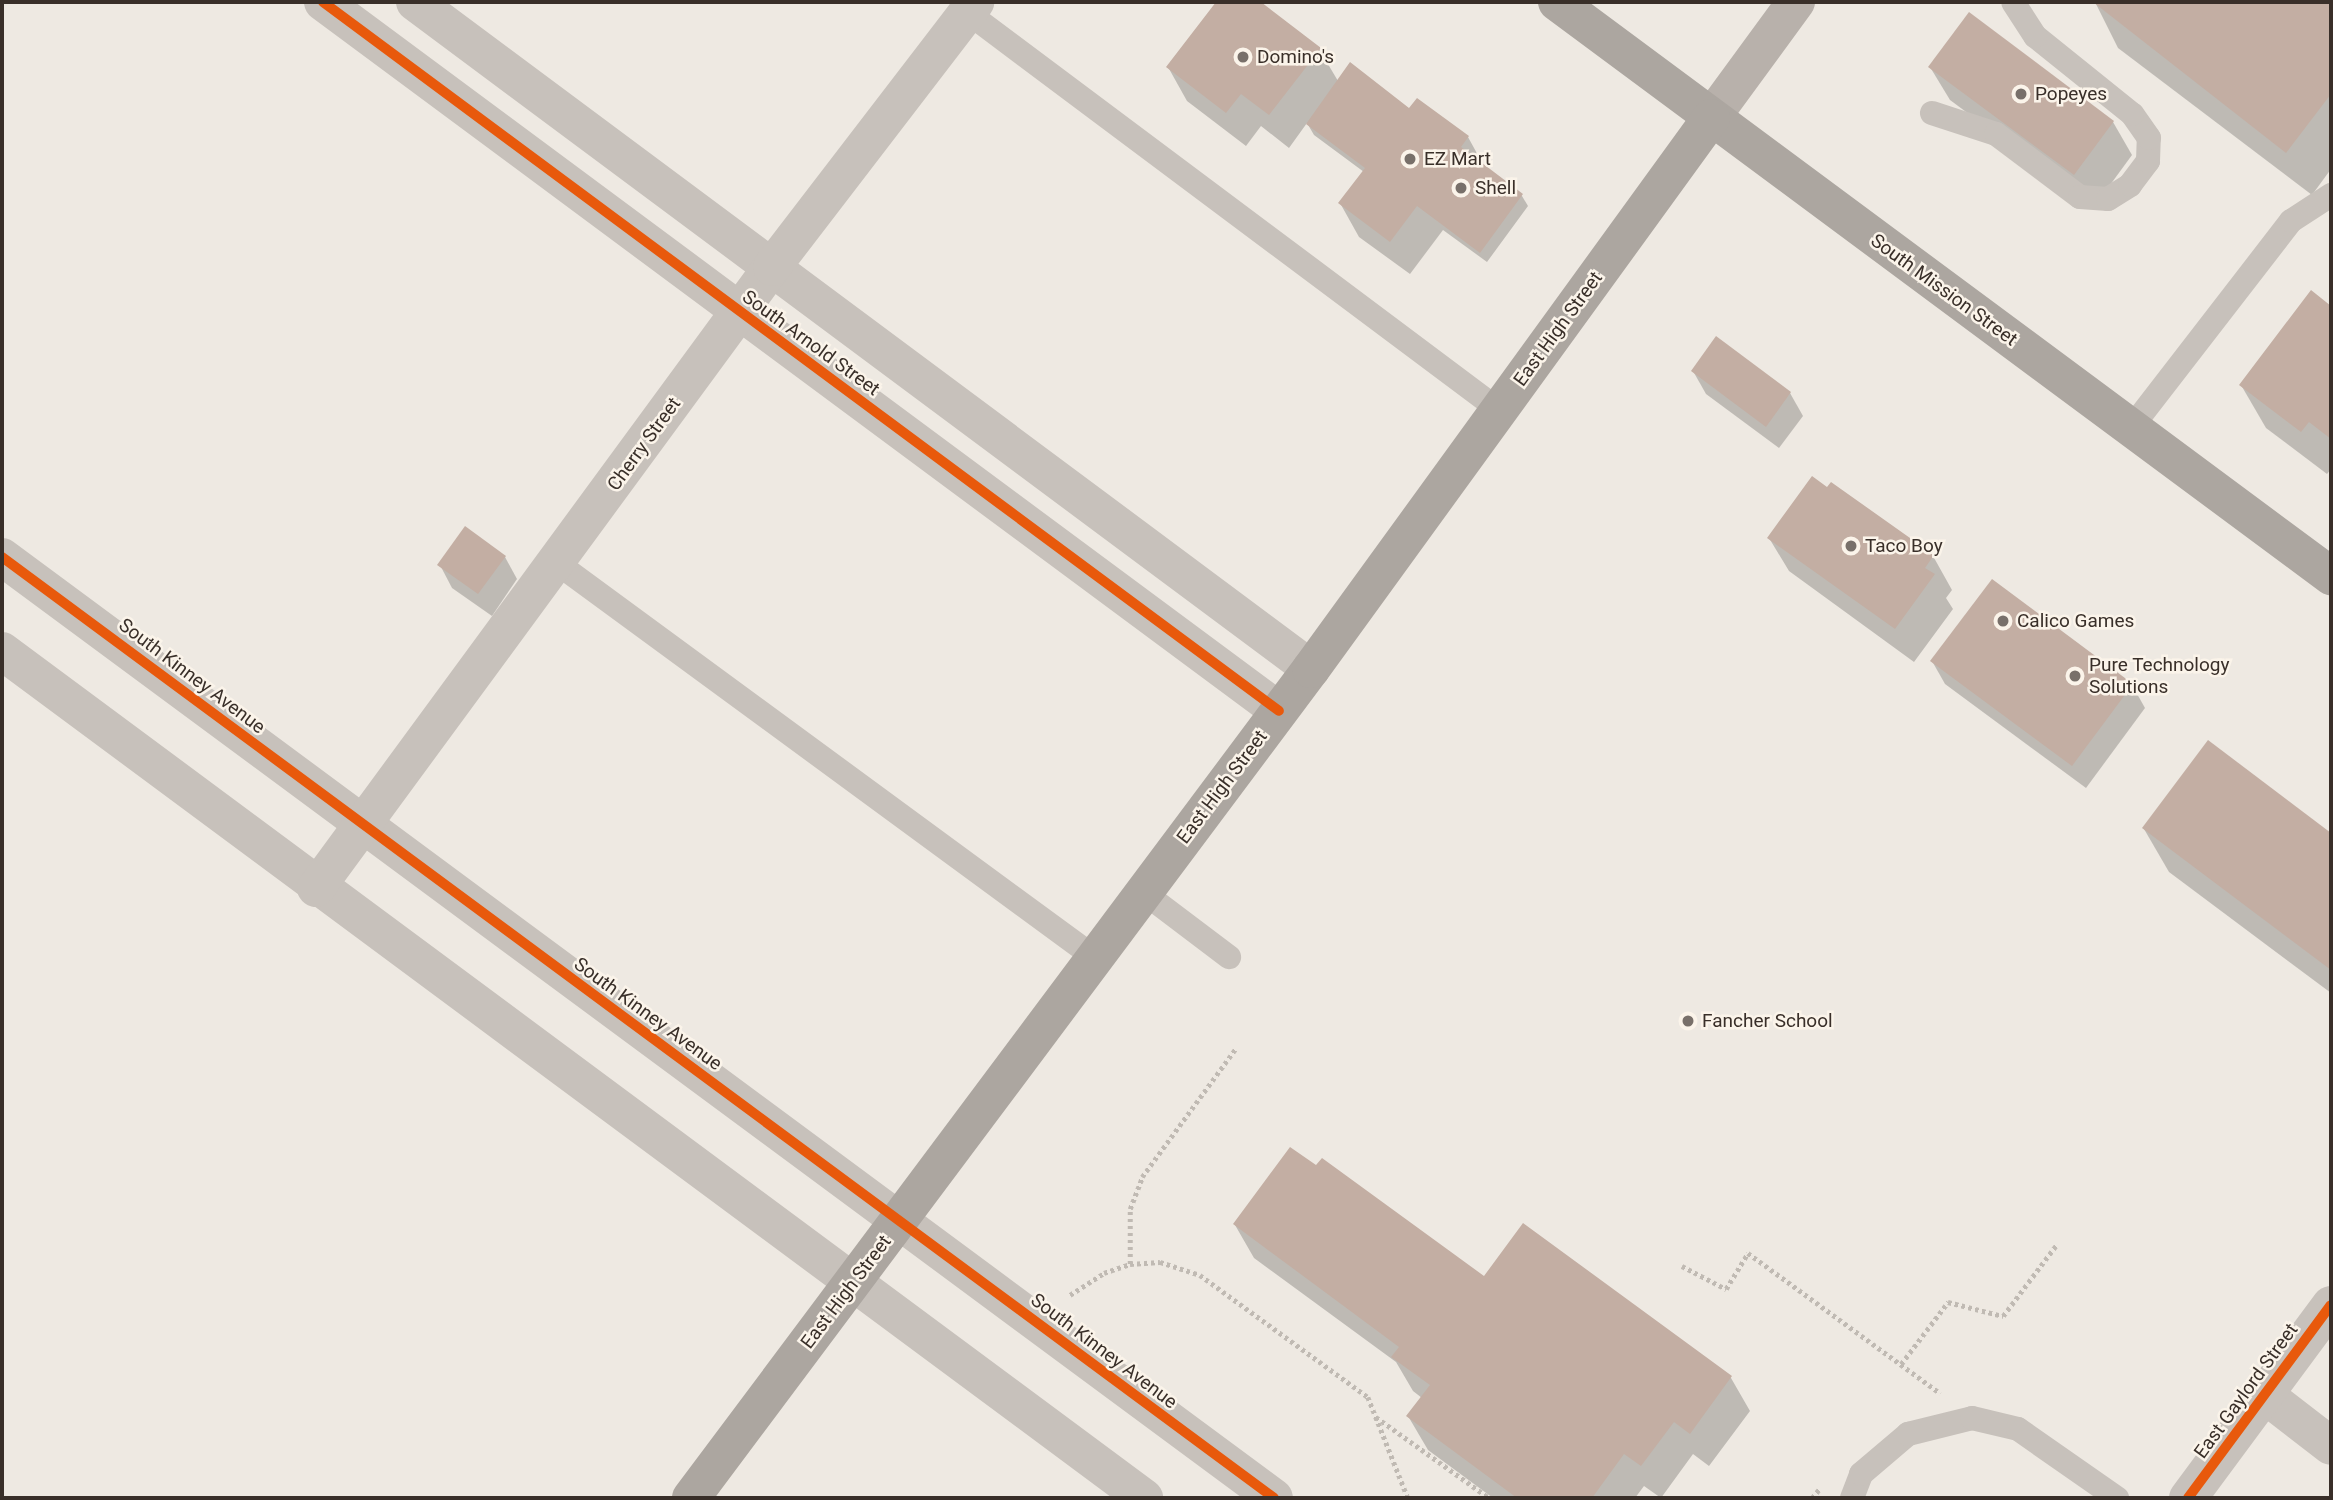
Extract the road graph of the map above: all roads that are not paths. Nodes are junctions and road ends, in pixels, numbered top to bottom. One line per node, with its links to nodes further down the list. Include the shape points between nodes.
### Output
1 (323, 2): 11 (street, South Arnold Street)
2 (415, 2): 10 (street, South Arnold Street)
3 (1557, 2): 8 (main road, South Mission Street)
4 (1796, 2): 8 (street, East High Street)
5 (2012, 2): 7 (lane, via 2035,36 2132,114 2149,138 2148,161 2130,185 2108,199 2080,197 1996,134)
6 (971, 7): 10 (street, Cherry Street); 12 (lane)
7 (1931, 113)
8 (1711, 118): 12 (main road, East High Street); 13 (main road, South Mission Street)
9 (2331, 195): 13 (lane, via 2291,221)
10 (772, 267): 11 (street, Cherry Street); 18 (street, South Arnold Street)
11 (739, 312): 15 (street, Cherry Street); 19 (street, South Arnold Street)
12 (1499, 410): 18 (main road, East High Street)
13 (2131, 428): 16 (main road, South Mission Street)
14 (2, 556): 20 (street, South Kinney Avenue)
15 (557, 563): 20 (street, Cherry Street); 23 (lane)
16 (2331, 576)
17 (2, 651): 21 (street)
18 (1311, 669): 19 (main road, East High Street)
19 (1279, 711): 22 (main road, East High Street)
20 (362, 825): 21 (street, Cherry Street); 25 (street, South Kinney Avenue)
21 (316, 888): 26 (street)
22 (1143, 892): 23 (main road, East High Street); 24 (lane)
23 (1094, 957): 25 (main road, East High Street)
24 (1229, 957)
25 (899, 1221): 26 (main road, East High Street); 32 (street, South Kinney Avenue)
26 (853, 1283): 30 (main road, East High Street); 31 (street)
27 (2331, 1305): 28 (street, East Gaylord Street)
28 (2265, 1395): 29 (street); 35 (street, East Gaylord Street)
29 (2331, 1446)
30 (691, 1498)
31 (1144, 1498)
32 (1273, 1498)
33 (1852, 1498): 34 (lane, via 1861,1474 1908,1434 1972,1418 2018,1429)
34 (2117, 1498)
35 (2188, 1498)

